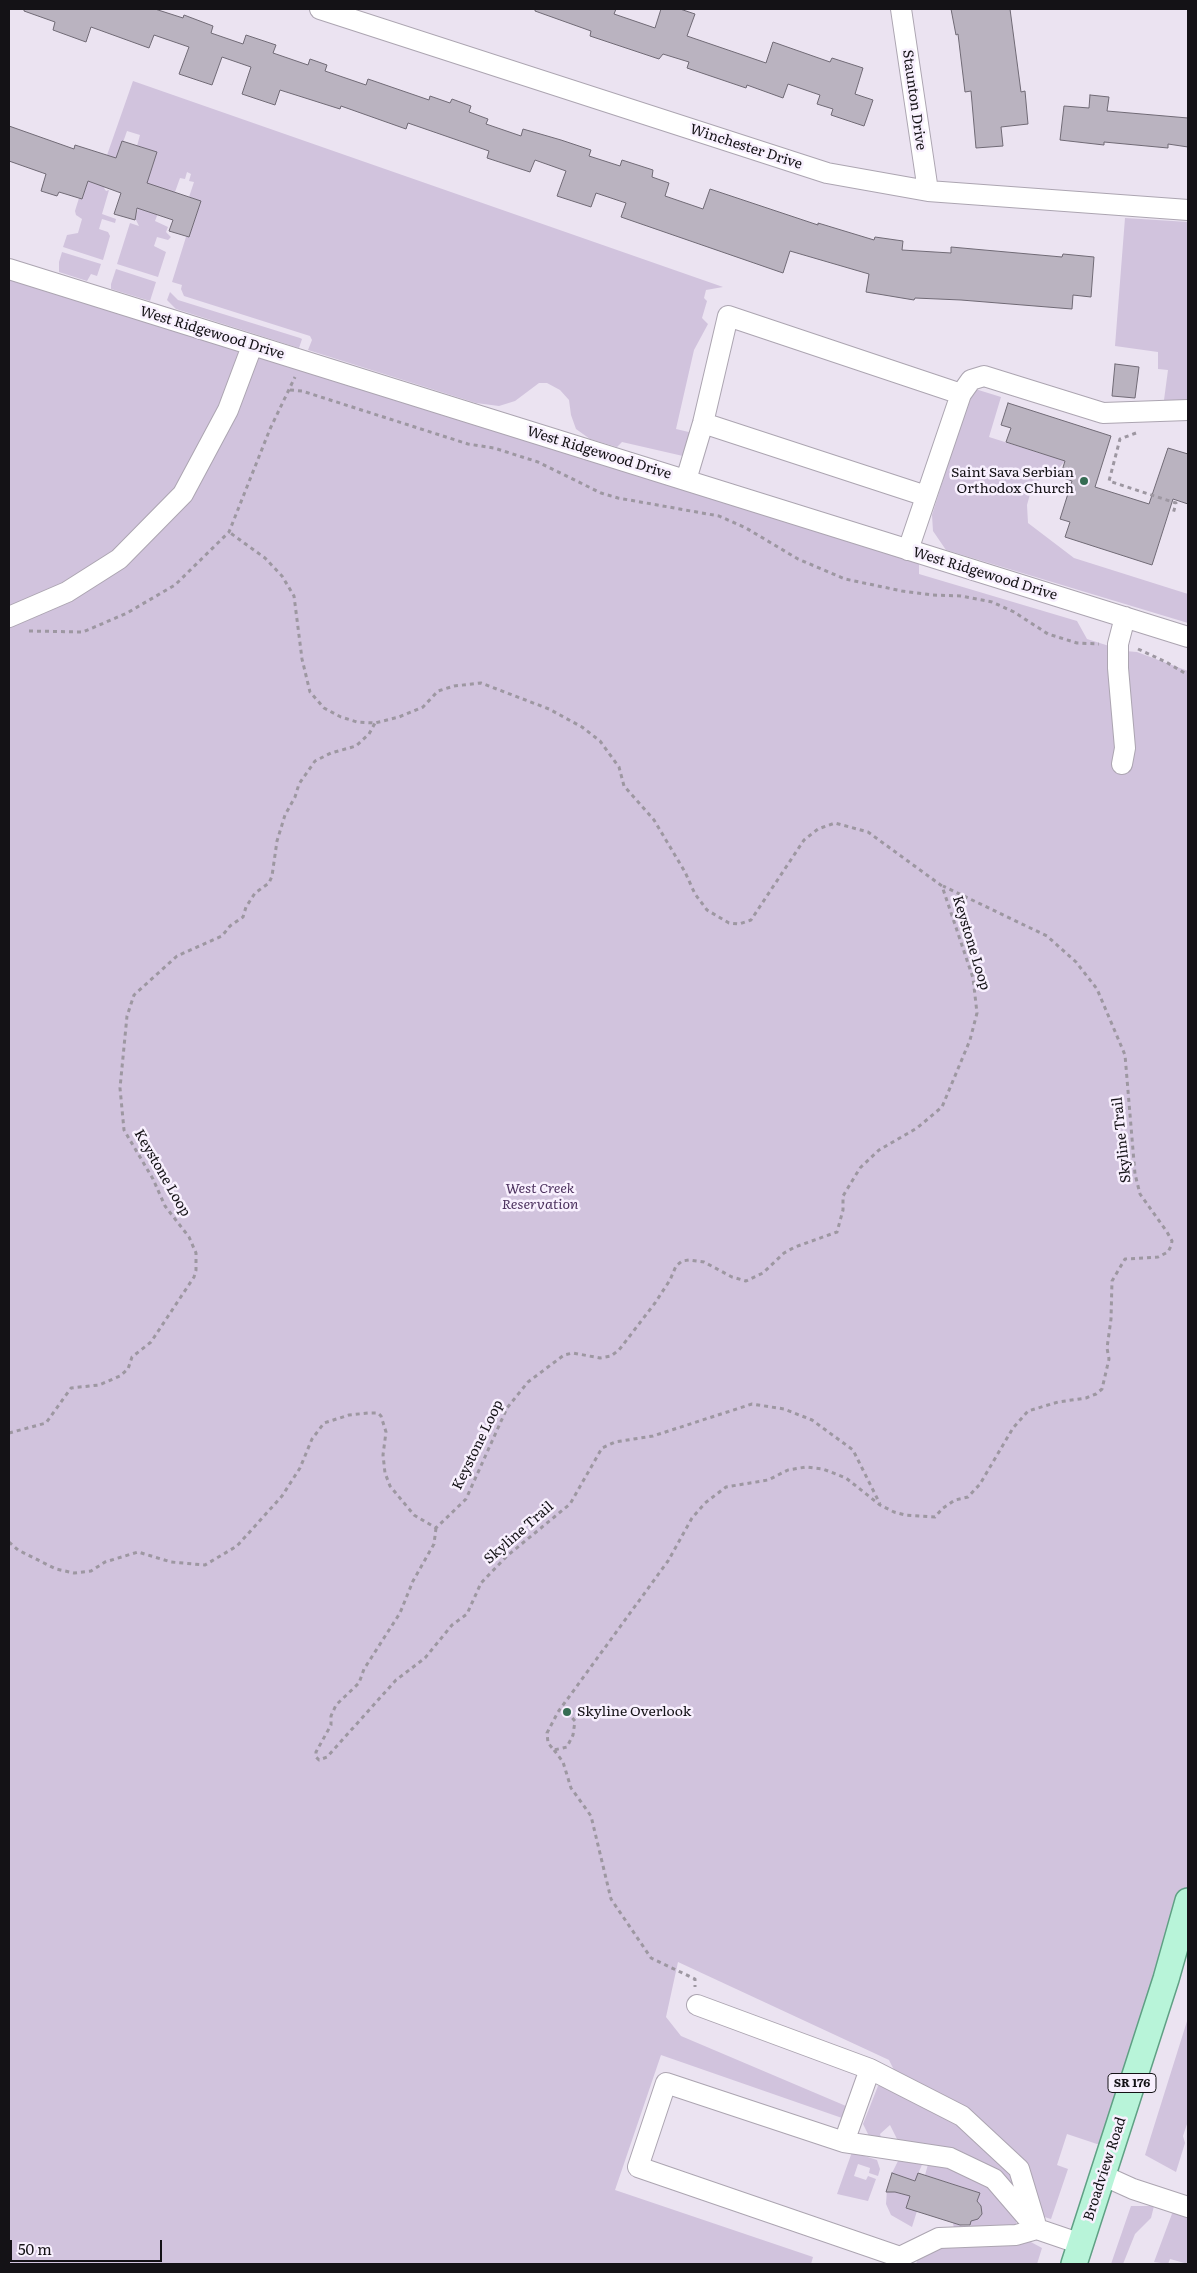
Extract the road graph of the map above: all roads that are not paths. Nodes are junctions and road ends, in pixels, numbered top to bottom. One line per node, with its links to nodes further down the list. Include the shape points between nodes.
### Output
1 (320, 9): 3 (street, Winchester Drive, via 827,173)
2 (901, 9): 3 (street, Staunton Drive)
3 (928, 192): 4 (street, Winchester Drive)
4 (1188, 210)
5 (9, 269): 6 (street, West Ridgewood Drive)
6 (252, 346): 10 (street, West Ridgewood Drive); 14 (street, via 228,410 183,494 119,559)
7 (960, 394): 8 (street, via 971,380 984,376 1103,413); 9 (street, via 728,316); 11 (street)
8 (1188, 410)
9 (703, 423): 10 (street); 11 (street)
10 (686, 480): 12 (street, West Ridgewood Drive)
11 (926, 496): 12 (street)
12 (908, 550): 13 (street, West Ridgewood Drive)
13 (1124, 617): 15 (street, West Ridgewood Drive); 16 (street, via 1118,644 1125,748)
14 (14, 624)
15 (1188, 637)
16 (1122, 764)
17 (1188, 1901): 21 (main road, Broadview Road / SR 176)
18 (697, 2005): 19 (street)
19 (870, 2069): 20 (street); 23 (street, via 962,2116 1019,2169)
20 (844, 2142): 23 (street, via 950,2158 994,2179); 25 (street, via 666,2083 638,2167)
21 (1102, 2175): 22 (street); 24 (main road, Broadview Road / SR 176)
22 (1188, 2208)
23 (1037, 2229): 24 (street); 25 (street, via 1016,2236 939,2238)
24 (1078, 2254)
25 (901, 2261)

